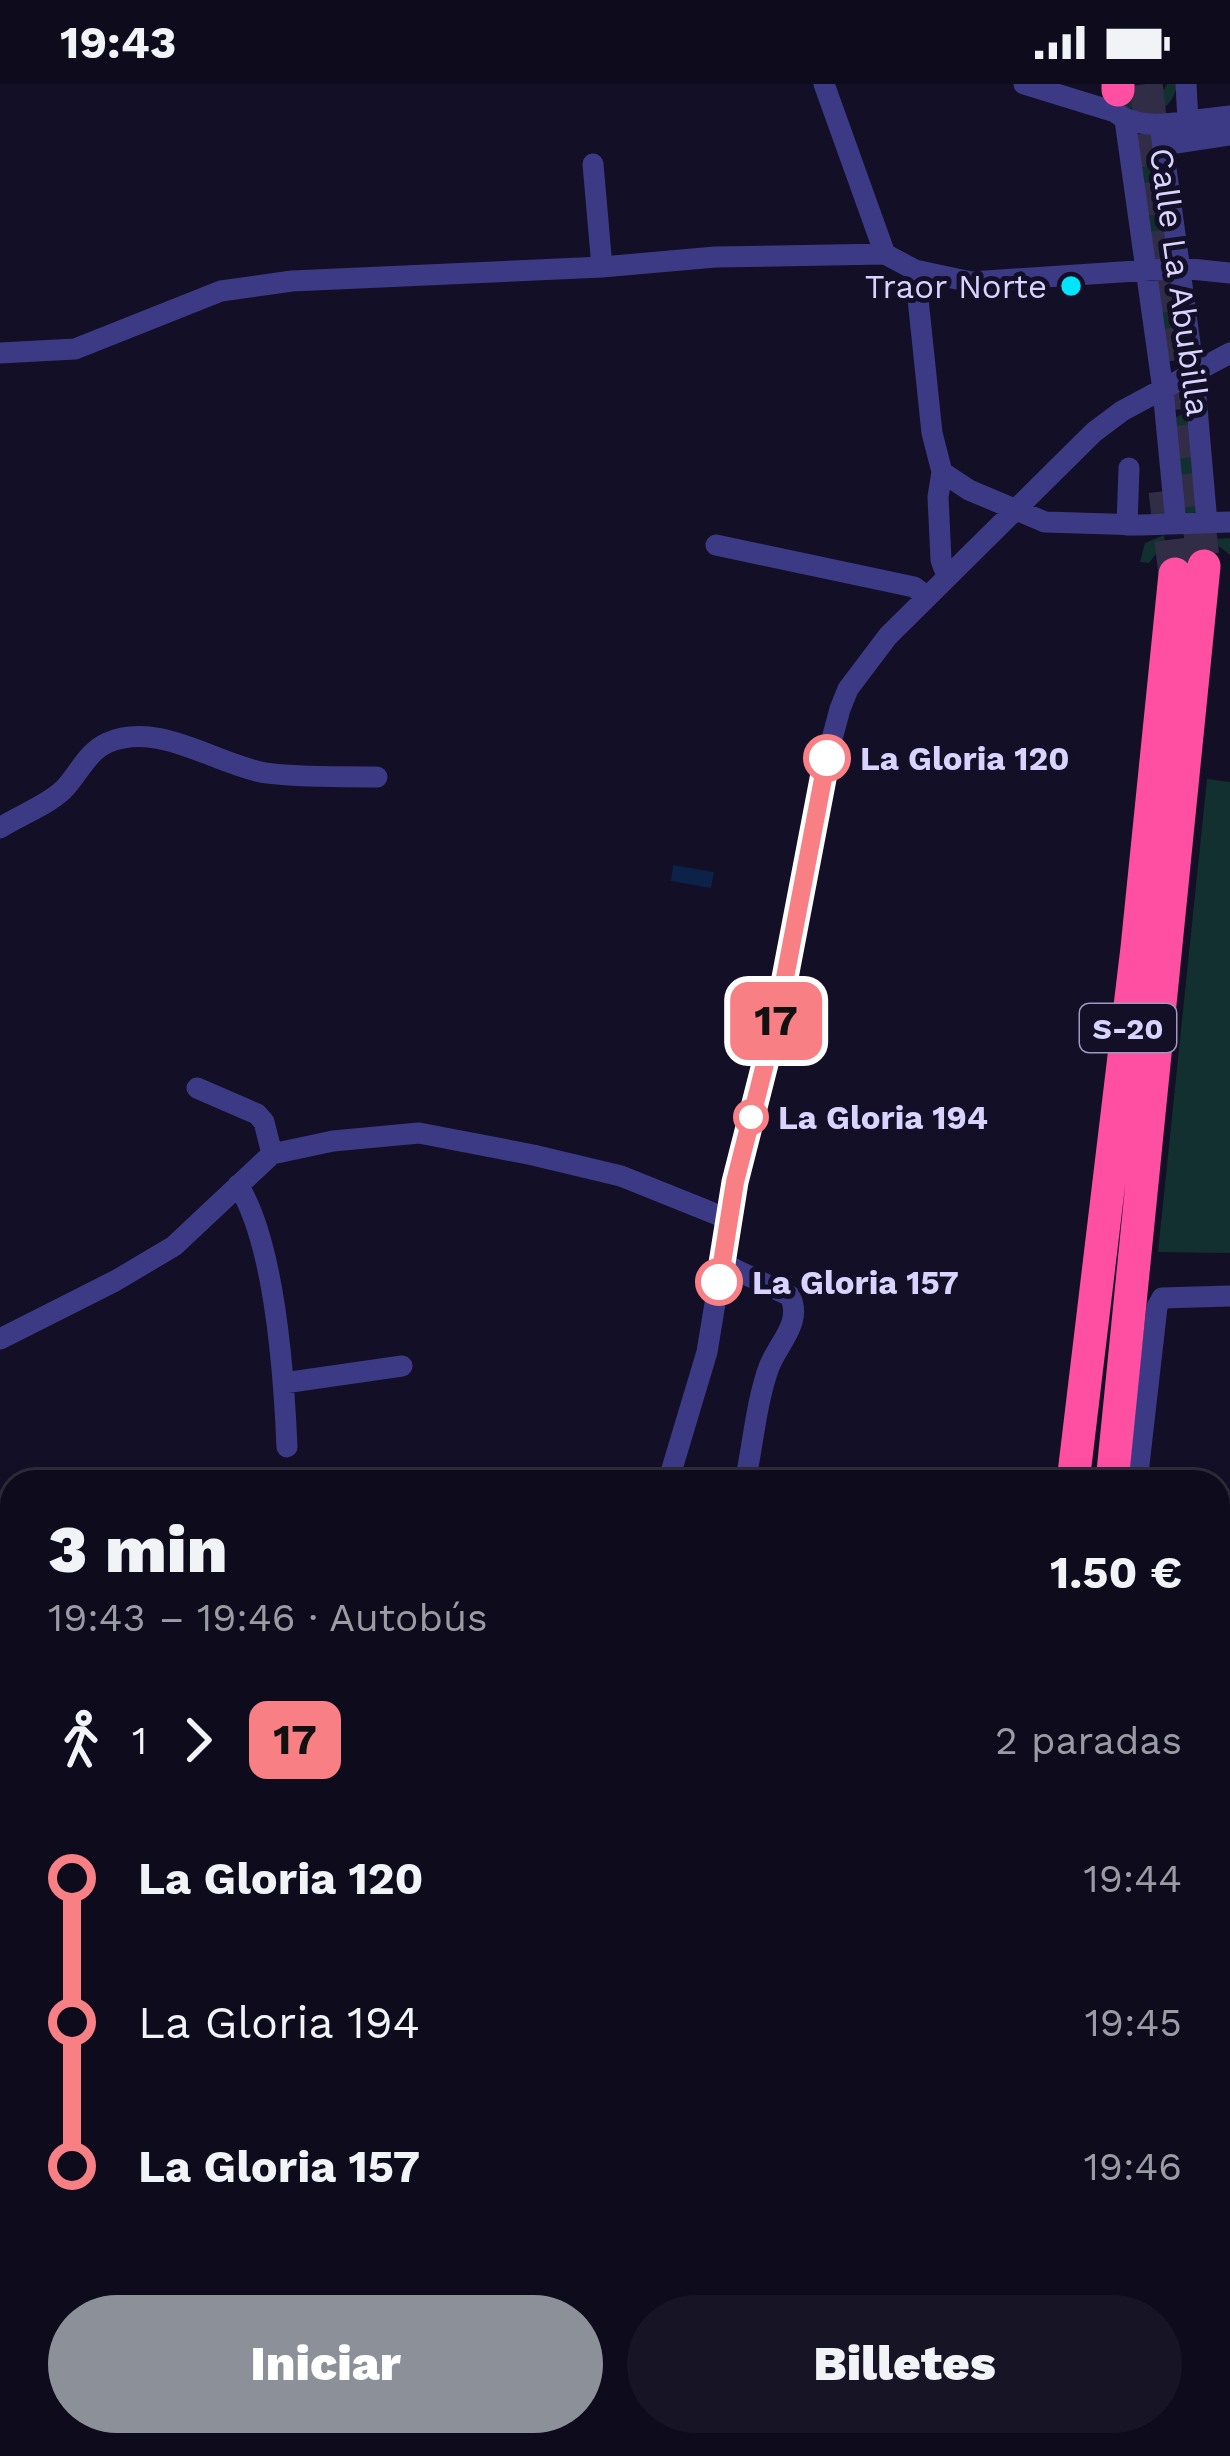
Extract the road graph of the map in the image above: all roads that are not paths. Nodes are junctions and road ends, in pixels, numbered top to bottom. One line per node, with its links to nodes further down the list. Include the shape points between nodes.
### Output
1 (824, 84): 10 (street)
2 (1024, 84): 4 (street, via 1115,112)
3 (1186, 84): 6 (street)
4 (1120, 98): 7 (street); 13 (street, Calle La Abubilla)
5 (1230, 116): 6 (street)
6 (1188, 121): 7 (street)
7 (1162, 135): 8 (street); 12 (street, Calle La Abubilla)
8 (1230, 135)
9 (593, 164): 11 (street)
10 (885, 254): 11 (street); 14 (street)
11 (602, 267): 16 (street, via 241,285 75,350)
12 (1181, 268): 13 (street); 15 (street); 18 (street, Calle La Abubilla)
13 (1146, 269): 14 (street, via 992,283); 19 (street, Calle La Abubilla)
14 (915, 270): 21 (street)
15 (1230, 273)
16 (0, 353)
17 (1230, 353): 18 (street)
18 (1194, 373): 19 (street); 23 (street, Calle La Abubilla)
19 (1163, 390): 22 (street, via 1094,432); 24 (street, Calle La Abubilla)
20 (1129, 469): 25 (street)
21 (942, 472): 22 (street); 27 (street)
22 (1018, 509): 25 (street, via 1045,522); 27 (street)
23 (1219, 522): 24 (street)
24 (1176, 524): 25 (street)
25 (1127, 525)
26 (716, 545): 28 (street)
27 (947, 577): 28 (street)
28 (926, 596): 34 (street, via 874,652 840,709)
29 (377, 778): 30 (street, via 273,774 161,739 120,740 103,744 62,791)
30 (0, 828)
31 (197, 1088): 32 (street, via 257,1114)
32 (272, 1154): 33 (street); 34 (street, via 419,1132 621,1176)
33 (238, 1185): 37 (street, via 174,1246); 39 (street, via 267,1265)
34 (728, 1219): 35 (street)
35 (722, 1263): 41 (street, via 707,1352); 42 (street, via 794,1304 794,1321 770,1366)
36 (1230, 1296): 45 (street, via 1162,1298 1157,1307)
37 (0, 1339)
38 (401, 1366): 39 (street)
39 (284, 1383): 40 (street)
40 (287, 1447)
41 (672, 1470)
42 (748, 1470)
43 (1074, 1470): 44 (highway, S-20, via 1190,570)
44 (1113, 1470)
45 (1138, 1470)

